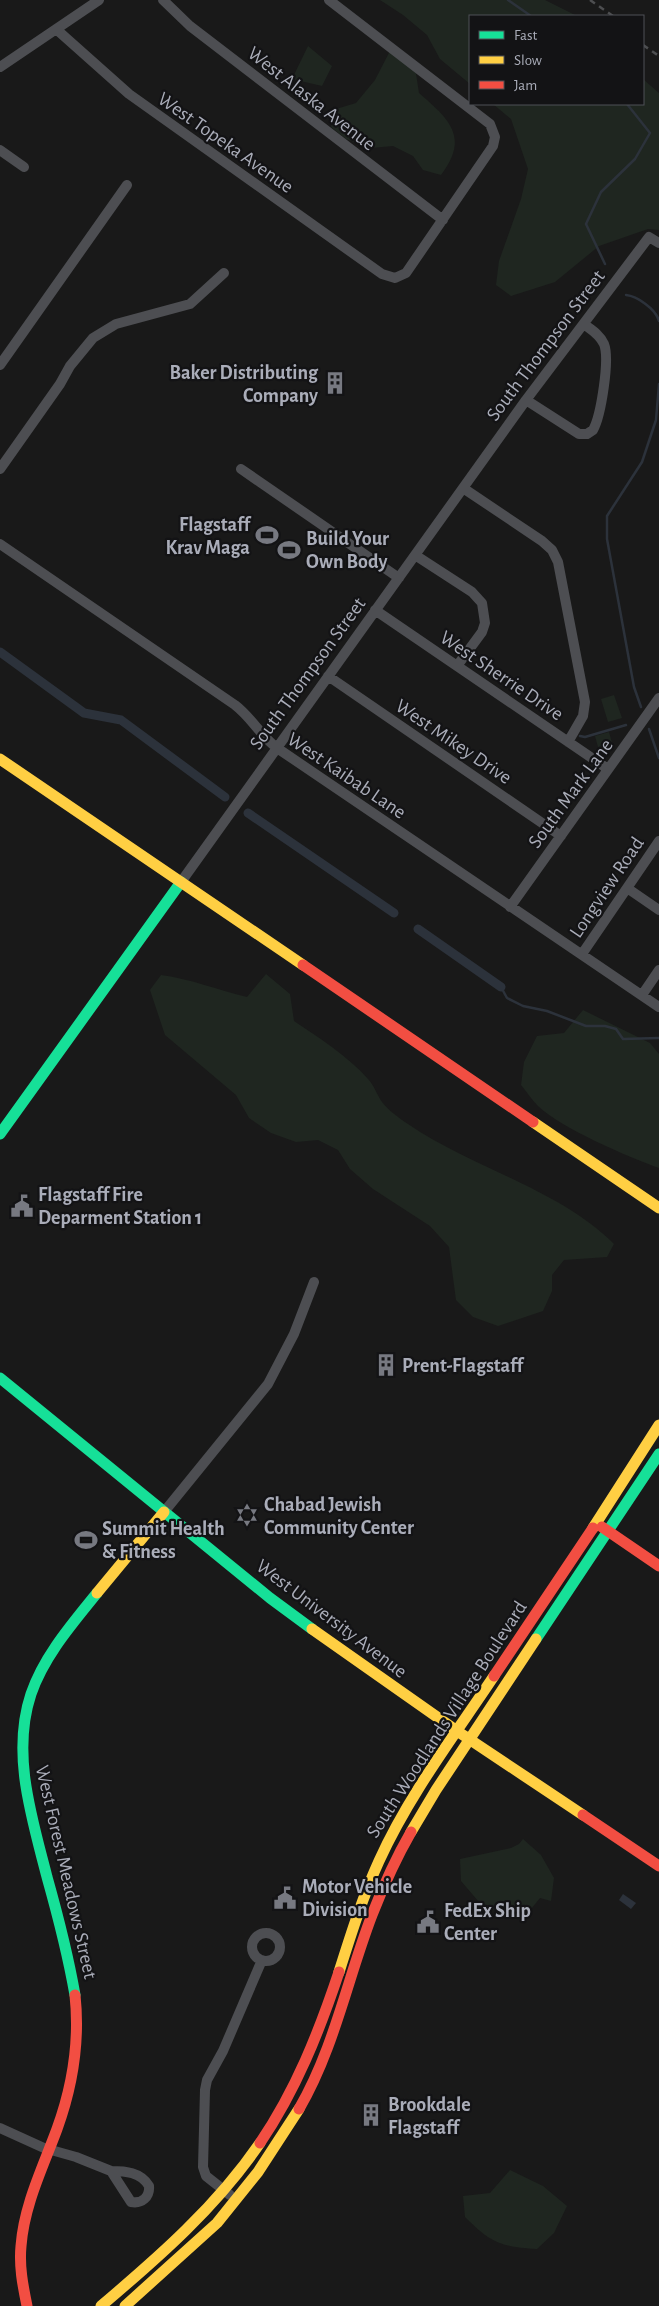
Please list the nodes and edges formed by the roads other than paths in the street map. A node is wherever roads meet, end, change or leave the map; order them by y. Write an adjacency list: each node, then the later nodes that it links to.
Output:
1 (99, 0): 4 (street)
2 (163, 0): 9 (street, West Alaska Avenue)
3 (329, 0): 9 (street)
4 (56, 29): 5 (street); 9 (street, West Topeka Avenue)
5 (0, 67)
6 (0, 150): 7 (street)
7 (24, 167)
8 (127, 184): 13 (street)
9 (443, 220)
10 (659, 242): 12 (street, South Thompson Street)
11 (224, 273): 15 (street)
12 (585, 324): 14 (street, South Thompson Street); 14 (street)
13 (0, 365)
14 (526, 400): 17 (street, South Thompson Street)
15 (0, 468)
16 (241, 469): 20 (street)
17 (462, 488): 19 (street, South Thompson Street); 25 (street)
18 (0, 544): 26 (street, West Kaibab Lane)
19 (415, 554): 20 (street, South Thompson Street); 22 (street)
20 (399, 578): 21 (street, South Thompson Street)
21 (375, 610): 22 (street, West Sherrie Drive); 23 (street, South Thompson Street)
22 (457, 666): 25 (street, West Sherrie Drive)
23 (328, 676): 26 (street, South Thompson Street); 29 (street, West Mikey Drive)
24 (659, 698): 28 (street, South Mark Lane)
25 (568, 742): 28 (street, West Sherrie Drive)
26 (277, 748): 31 (street, South Thompson Street); 33 (street, West Kaibab Lane)
27 (0, 759): 31 (street)
28 (608, 769): 29 (street, South Mark Lane)
29 (561, 836): 33 (street, South Mark Lane)
30 (659, 841): 32 (street, Longview Road)
31 (181, 882): 39 (street, South Thompson Street); 40 (street)
32 (627, 888): 34 (street); 35 (street, Longview Road)
33 (510, 907): 35 (street, West Kaibab Lane)
34 (659, 910)
35 (582, 954): 37 (street, West Kaibab Lane)
36 (659, 970): 37 (street)
37 (642, 995): 38 (street, West Kaibab Lane)
38 (659, 1007)
39 (0, 1134)
40 (659, 1208)
41 (314, 1282): 45 (street, West Forest Meadows Street)
42 (0, 1378): 45 (street, West University Avenue)
43 (659, 1425): 46 (street, South Woodlands Village Boulevard)
44 (659, 1454): 47 (street, South Woodlands Village Boulevard)
45 (164, 1512): 49 (street, West University Avenue); 54 (street, West Forest Meadows Street)
46 (596, 1523): 47 (street); 49 (street, South Woodlands Village Boulevard)
47 (608, 1532): 48 (street); 50 (street, South Woodlands Village Boulevard)
48 (659, 1566)
49 (456, 1732): 50 (street, West University Avenue); 56 (street, South Woodlands Village Boulevard)
50 (470, 1740): 51 (street, West University Avenue); 57 (street, South Woodlands Village Boulevard)
51 (659, 1866)
52 (262, 1960): 56 (street)
53 (0, 2128): 54 (street)
54 (44, 2148): 55 (street); 58 (street, West Forest Meadows Street)
55 (111, 2171)
56 (224, 2191): 57 (street); 59 (street, South Woodlands Village Boulevard)
57 (236, 2200): 60 (street, South Woodlands Village Boulevard)
58 (27, 2306)
59 (101, 2306)
60 (125, 2306)

